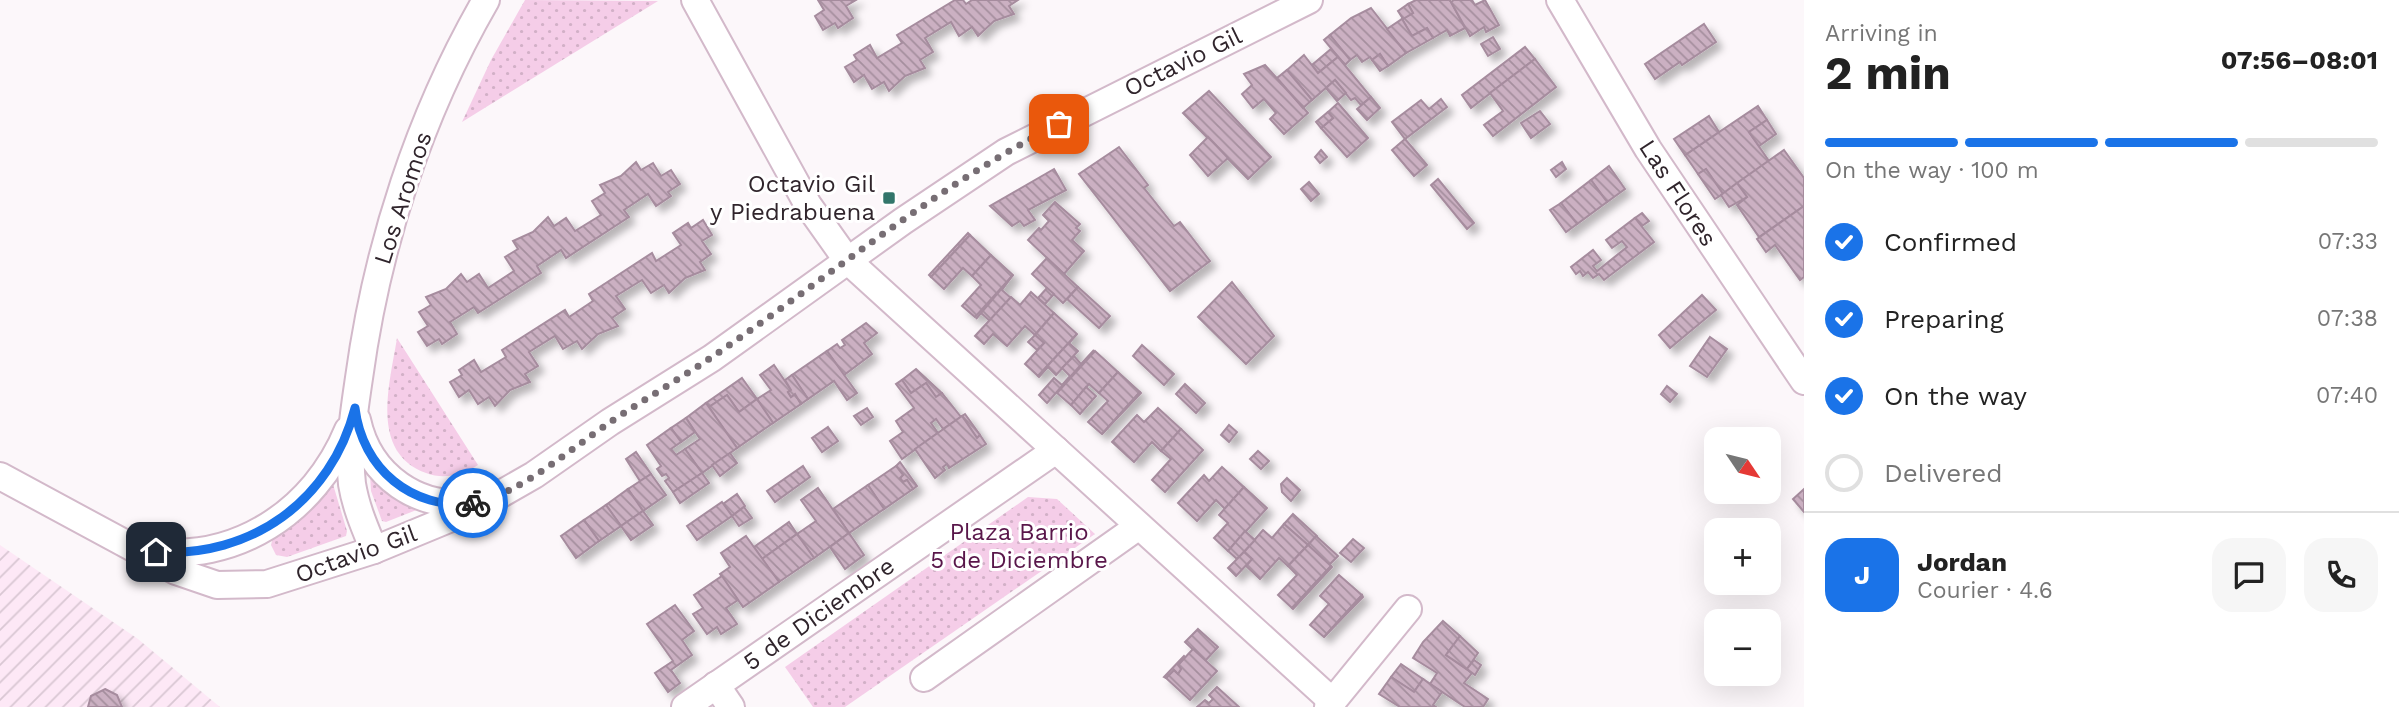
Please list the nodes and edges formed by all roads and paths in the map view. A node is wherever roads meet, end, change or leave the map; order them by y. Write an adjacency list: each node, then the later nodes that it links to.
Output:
1 (486, 0): 7 (street, Los Aromos)
2 (695, 0): 5 (street)
3 (1309, 0): 5 (street, Octavio Gil)
4 (1560, 0): 6 (street, Las Flores)
5 (847, 260): 8 (street); 10 (street, Octavio Gil)
6 (1804, 381)
7 (355, 408): 10 (street, Los Aromos); 12 (street, Los Aromos); 13 (street, Los Aromos)
8 (1056, 450): 11 (street); 16 (street, 5 de Diciembre)
9 (0, 476): 12 (street, Octavio Gil)
10 (501, 495): 13 (street, Octavio Gil)
11 (1139, 526): 15 (street); 17 (street)
12 (132, 548): 13 (street, Octavio Gil)
13 (374, 550)
14 (1408, 609): 17 (street)
15 (924, 678)
16 (716, 685): 18 (street, 5 de Diciembre); 19 (street)
17 (1330, 704)
18 (685, 707)
19 (731, 707)

